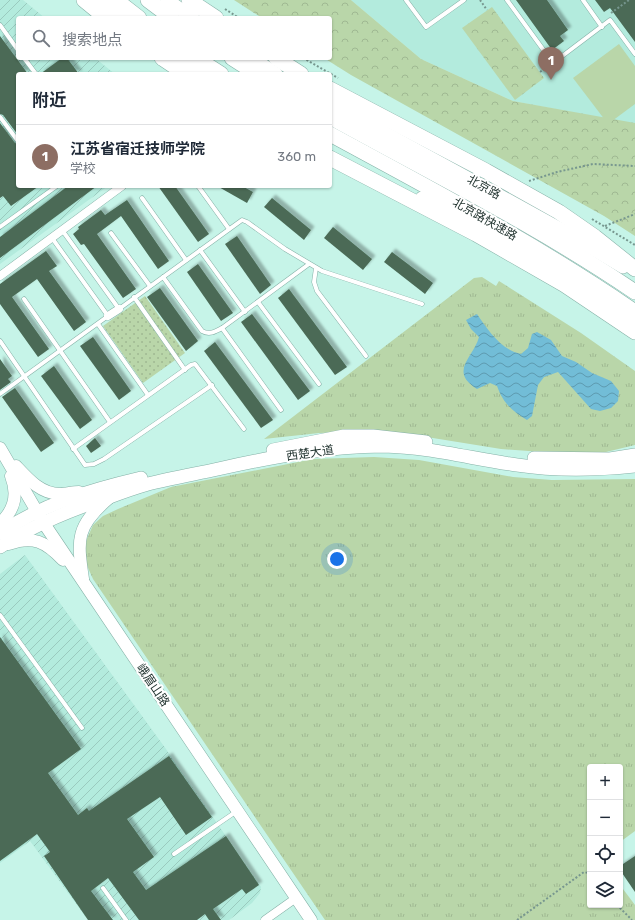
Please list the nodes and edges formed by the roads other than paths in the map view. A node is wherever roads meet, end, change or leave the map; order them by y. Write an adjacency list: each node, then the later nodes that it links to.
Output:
1 (84, 0): 11 (highway)
2 (102, 0): 12 (main road)
3 (116, 0): 13 (highway)
4 (148, 0): 14 (highway)
5 (167, 0): 15 (main road)
6 (189, 0): 16 (highway)
7 (406, 0): 8 (lane)
8 (464, 0)
9 (507, 0): 18 (lane)
10 (583, 0): 18 (lane)
11 (104, 16)
12 (121, 16)
13 (136, 16)
14 (169, 16)
15 (190, 16)
16 (213, 16)
17 (0, 25): 19 (lane)
18 (602, 27): 20 (lane)
19 (16, 47)
20 (635, 54)
21 (26, 60): 28 (lane)
22 (165, 60): 29 (highway)
23 (179, 60): 30 (main road)
24 (199, 60): 31 (highway)
25 (235, 60): 32 (highway)
26 (255, 60): 33 (main road)
27 (279, 60): 34 (highway)
28 (34, 72)
29 (183, 72)
30 (197, 72)
31 (218, 72)
32 (254, 72)
33 (273, 72)
34 (298, 72)
35 (332, 90): 56 (highway)
36 (332, 104): 57 (main road, 北京路)
37 (0, 117): 40 (lane)
38 (332, 117): 61 (highway, 北京路快速路)
39 (332, 135): 68 (highway, 北京路快速路)
40 (16, 139)
41 (332, 152): 71 (main road)
42 (332, 159): 70 (highway)
43 (53, 188): 47 (lane)
44 (119, 188): 49 (street)
45 (199, 188): 48 (lane)
46 (142, 198): 53 (lane)
47 (0, 227)
48 (229, 229): 52 (lane); 54 (lane)
49 (62, 230): 51 (street); 66 (lane)
50 (111, 233): 60 (lane)
51 (52, 238): 58 (street); 69 (lane)
52 (200, 250): 53 (lane); 67 (lane)
53 (186, 260): 59 (lane)
54 (309, 264): 55 (lane); 64 (lane)
55 (316, 268): 65 (lane); 78 (lane)
56 (635, 268)
57 (635, 275)
58 (0, 276)
59 (163, 277): 60 (lane); 73 (lane)
60 (150, 286): 63 (lane)
61 (635, 292)
62 (24, 298): 77 (lane)
63 (134, 298): 66 (lane); 79 (lane)
64 (258, 302): 67 (lane); 82 (lane)
65 (422, 304)
66 (119, 308): 69 (street)
67 (245, 312): 73 (lane)
68 (635, 312)
69 (108, 316): 72 (lane)
70 (610, 316): 74 (highway); 75 (main road)
71 (635, 321)
72 (98, 324): 77 (lane); 84 (lane)
73 (222, 328): 85 (lane)
74 (635, 332)
75 (635, 337)
76 (0, 341): 80 (lane)
77 (60, 351): 80 (lane); 86 (lane)
78 (366, 356)
79 (185, 370): 81 (lane); 84 (lane)
80 (24, 377): 83 (lane); 88 (lane)
81 (212, 384): 87 (lane); 88 (lane)
82 (319, 384)
83 (0, 394)
84 (148, 395): 86 (lane)
85 (281, 410)
86 (110, 422): 88 (lane)
87 (244, 429)
88 (73, 448)
89 (2, 451): 92 (street); 94 (street, 峨眉山路); 95 (street)
90 (635, 456): 92 (main road, 西楚大道)
91 (635, 466): 93 (main road, 西楚大道)
92 (94, 490): 94 (main road, 西楚大道)
93 (111, 496): 94 (main road, 西楚大道); 98 (street)
94 (40, 517): 96 (main road, 西楚大道); 97 (main road, 西楚大道); 98 (street, 峨眉山路)
95 (0, 523)
96 (0, 533)
97 (0, 547): 98 (street)
98 (84, 582): 101 (street, 峨眉山路)
99 (0, 615): 100 (lane)
100 (82, 728)
101 (237, 810): 102 (lane); 104 (street, 峨眉山路)
102 (174, 854)
103 (103, 888): 105 (lane)
104 (296, 898): 106 (street); 107 (street, 峨眉山路)
105 (126, 920)
106 (265, 920)
107 (311, 920)

